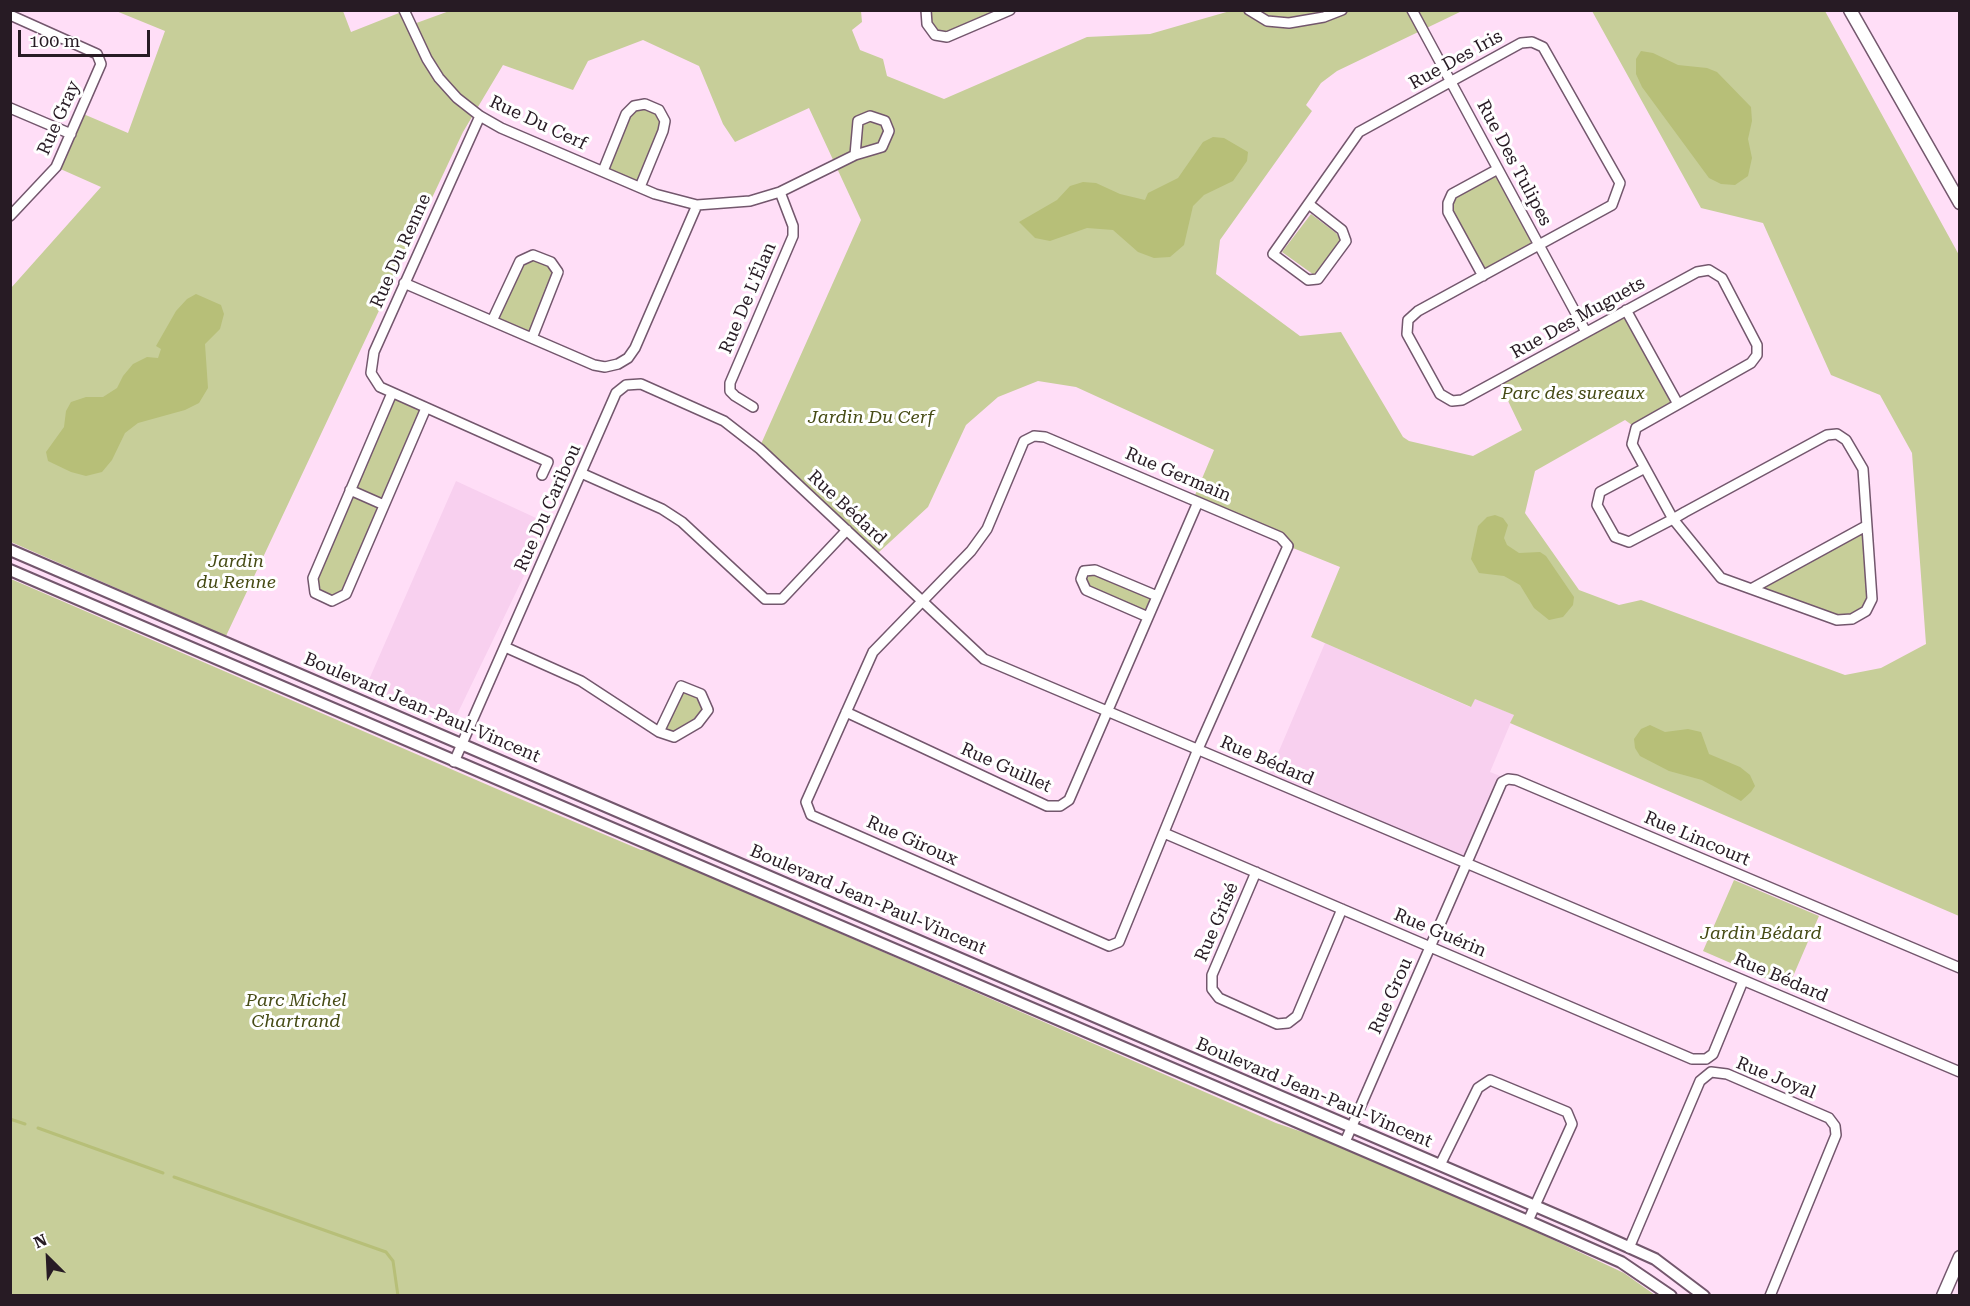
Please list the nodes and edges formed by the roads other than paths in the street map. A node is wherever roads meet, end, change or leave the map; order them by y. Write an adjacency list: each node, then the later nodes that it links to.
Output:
1 (404, 10): 11 (street, Rue Du Cerf)
2 (926, 10): 3 (street)
3 (1010, 10)
4 (1249, 10): 5 (street)
5 (1342, 10)
6 (1412, 10): 9 (street, Rue Des Tulipes)
7 (1850, 10): 18 (main road)
8 (10, 15): 12 (street, Rue Gray)
9 (1450, 82): 14 (street, Rue Des Tulipes); 20 (street, Rue Des Iris); 22 (street, Rue Des Iris)
10 (10, 108): 12 (street)
11 (480, 116): 15 (street, Rue Du Cerf); 24 (street, Rue Du Renne)
12 (71, 134): 21 (street, Rue Gray)
13 (855, 155): 13 (street, Rue Du Cerf); 17 (street, Rue Du Cerf)
14 (1498, 169): 22 (street, Rue Des Tulipes); 23 (street)
15 (603, 171): 16 (street, Rue Du Cerf); 16 (street, Rue Du Cerf)
16 (640, 187): 19 (street, Rue Du Cerf)
17 (780, 192): 19 (street, Rue Du Cerf); 32 (street, Rue De L'Élan)
18 (1959, 203)
19 (696, 205): 28 (street)
20 (1310, 205): 20 (street, Rue Des Iris)
21 (11, 214)
22 (1539, 245): 23 (street, Rue Des Muguets); 27 (street, Rue Des Tulipes)
23 (1482, 276): 27 (street, Rue Des Muguets)
24 (404, 284): 26 (street); 30 (street, Rue Du Renne)
25 (1626, 310): 27 (street, Rue Des Muguets); 31 (street); 31 (street, Rue Des Muguets)
26 (492, 321): 28 (street); 28 (street)
27 (1586, 332)
28 (532, 338)
29 (626, 386): 35 (street, Rue Du Caribou); 42 (street, Rue Bédard)
30 (392, 393): 33 (street, Rue Du Renne); 37 (street)
31 (1678, 404): 34 (street, Rue Des Muguets)
32 (753, 407)
33 (426, 408): 36 (street, Rue Du Renne); 39 (street)
34 (1645, 468): 40 (street); 40 (street)
35 (581, 473): 42 (street); 49 (street, Rue Du Caribou)
36 (542, 475)
37 (350, 490): 39 (street); 39 (street)
38 (1198, 502): 46 (street, Rue Guillet); 47 (street, Rue Germain); 54 (street, Rue Germain)
39 (384, 505)
40 (1672, 519): 41 (street); 45 (street)
41 (1866, 526): 45 (street); 45 (street)
42 (847, 530): 47 (street, Rue Bédard)
43 (10, 550): 53 (street, Boulevard Jean-Paul-Vincent)
44 (10, 570): 55 (street, Boulevard Jean-Paul-Vincent)
45 (1751, 589)
46 (1157, 596): 48 (street, Rue Guillet); 48 (street)
47 (921, 600): 50 (street, Rue Bédard); 51 (street, Rue Giroux)
48 (1148, 617): 50 (street, Rue Guillet)
49 (505, 647): 52 (street); 53 (street, Rue Du Caribou)
50 (1107, 711): 51 (street, Rue Guillet); 54 (street, Rue Bédard)
51 (846, 712): 56 (street, Rue Giroux)
52 (659, 732): 52 (street)
53 (462, 743): 55 (street, Rue Du Caribou); 64 (street, Boulevard Jean-Paul-Vincent)
54 (1198, 749): 56 (street); 57 (street, Rue Bédard)
55 (454, 762): 65 (street, Boulevard Jean-Paul-Vincent)
56 (1164, 832): 58 (street, Rue Guérin)
57 (1467, 864): 60 (street, Rue Grou); 61 (street, Rue Lincourt); 62 (street, Rue Bédard)
58 (1256, 872): 59 (street, Rue Guérin); 59 (street, Rue Grisé)
59 (1342, 909): 60 (street, Rue Guérin)
60 (1431, 947): 62 (street, Rue Guérin); 64 (street, Rue Grou)
61 (1959, 968)
62 (1743, 981): 63 (street, Rue Bédard)
63 (1959, 1072)
64 (1352, 1127): 65 (street, Rue Grou); 66 (street, Boulevard Jean-Paul-Vincent)
65 (1345, 1142): 68 (street, Boulevard Jean-Paul-Vincent)
66 (1440, 1165): 67 (street, Boulevard Jean-Paul-Vincent); 67 (street)
67 (1534, 1206): 68 (street); 69 (street, Boulevard Jean-Paul-Vincent)
68 (1528, 1221): 71 (street, Boulevard Jean-Paul-Vincent)
69 (1629, 1248): 72 (street, Boulevard Jean-Paul-Vincent); 73 (street, Rue Joyal)
70 (1959, 1257): 74 (main road)
71 (1671, 1296)
72 (1704, 1296)
73 (1770, 1296)
74 (1943, 1296)

